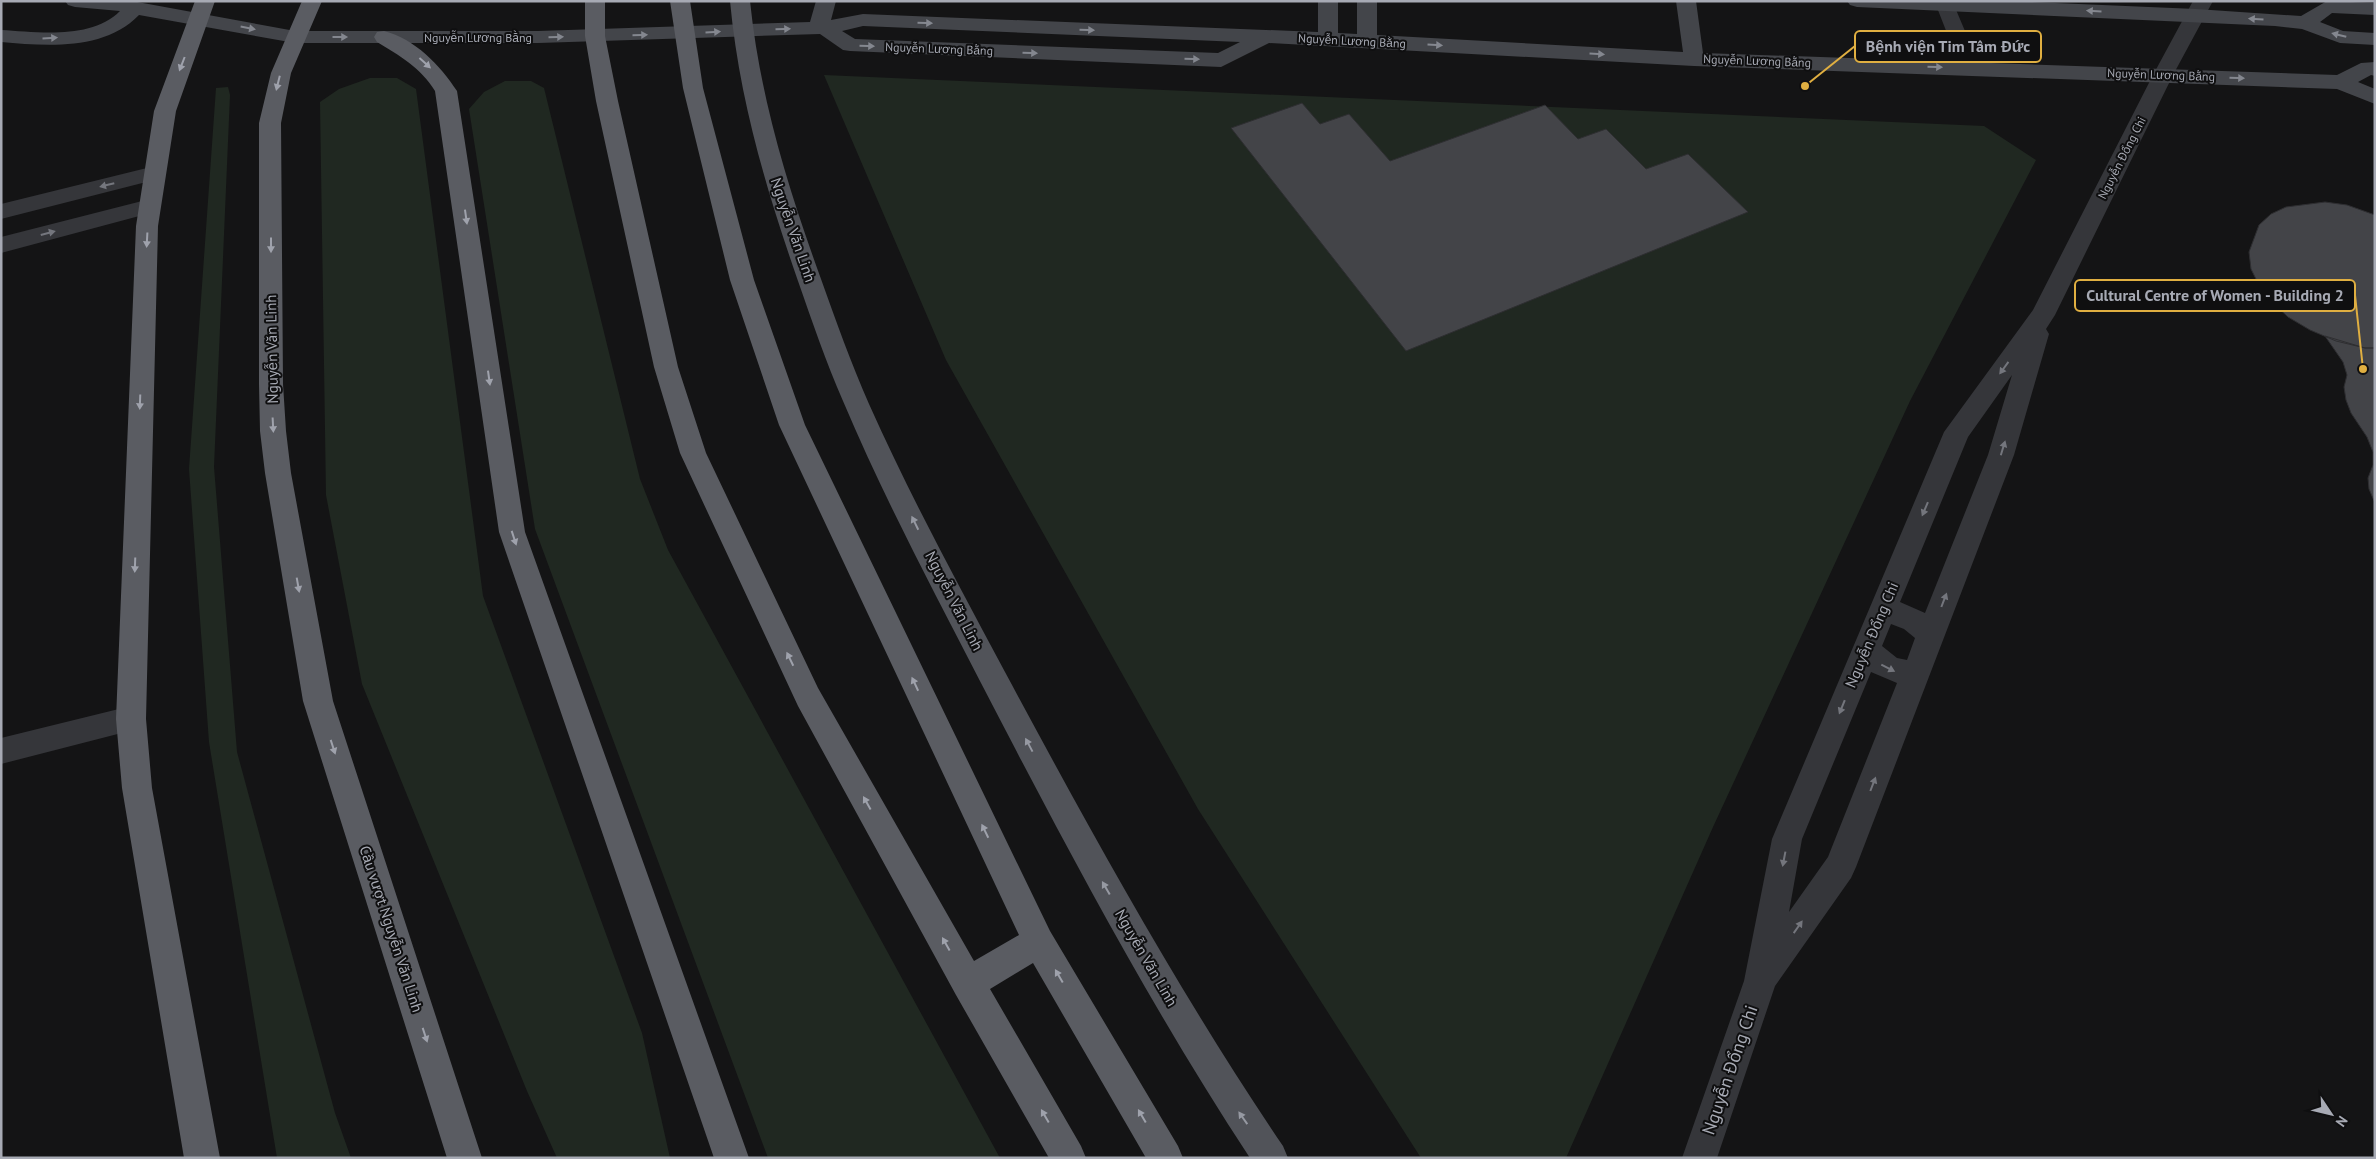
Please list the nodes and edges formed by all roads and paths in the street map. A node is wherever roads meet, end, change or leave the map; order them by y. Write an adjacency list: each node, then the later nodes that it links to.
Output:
1 (75, 1): 12 (main road, Nguyễn Lương Bằng)
2 (312, 1): 23 (highway, Nguyễn Văn Linh)
3 (595, 1): 21 (highway)
4 (680, 1): 19 (highway)
5 (740, 1): 18 (main road, Nguyễn Văn Linh)
6 (826, 1): 17 (main road)
7 (1328, 1): 24 (main road)
8 (1367, 1): 26 (main road)
9 (1686, 1): 27 (main road)
10 (1857, 1): 11 (main road)
11 (1945, 5): 13 (main road, one-way to 11); 28 (lane)
12 (134, 8): 15 (main road, Nguyễn Lương Bằng); 20 (main road, one-way to 12)
13 (2200, 8): 16 (main road, one-way to 13); 30 (street, Nguyễn Đổng Chi)
14 (2375, 9): 16 (main road)
15 (203, 10): 23 (main road, Nguyễn Lương Bằng, one-way to 23); 33 (highway, one-way to 33)
16 (2305, 23): 25 (main road, one-way to 16)
17 (822, 28): 18 (main road, Nguyễn Lương Bằng, one-way to 17); 24 (main road, Nguyễn Lương Bằng, one-way to 24)
18 (742, 31): 19 (main road, Nguyễn Lương Bằng, one-way to 18); 53 (main road, Nguyễn Văn Linh, one-way to 18)
19 (684, 34): 21 (main road, Nguyễn Lương Bằng, one-way to 19); 45 (highway, one-way to 19)
20 (1, 36)
21 (595, 36): 22 (main road, Nguyễn Lương Bằng, one-way to 21); 47 (highway, one-way to 21)
22 (384, 37): 23 (main road, Nguyễn Lương Bằng, one-way to 22); 50 (highway, one-way to 50)
23 (295, 38): 42 (highway, Nguyễn Văn Linh, one-way to 42)
24 (1328, 39): 26 (main road, Nguyễn Lương Bằng)
25 (2375, 39)
26 (1367, 41): 27 (main road, Nguyễn Lương Bằng, one-way to 27)
27 (1694, 59): 28 (main road, Nguyễn Lương Bằng, one-way to 28)
28 (1971, 69): 30 (main road, Nguyễn Lương Bằng)
29 (2375, 69): 31 (main road, Nguyễn Lương Bằng)
30 (2163, 76): 31 (main road, Nguyễn Lương Bằng, one-way to 31); 37 (street, Nguyễn Đổng Chi)
31 (2340, 82): 32 (main road, Nguyễn Lương Bằng)
32 (2375, 97)
33 (155, 173): 34 (highway); 35 (lane, one-way to 35)
34 (150, 206): 36 (lane, one-way to 34); 43 (highway, one-way to 43)
35 (1, 212)
36 (1, 245)
37 (2043, 315): 38 (street, Nguyễn Đổng Chi, one-way to 38); 39 (street, Nguyễn Đổng Chi, one-way to 37)
38 (1882, 610): 39 (street); 40 (street, Nguyễn Đổng Chi)
39 (1930, 635): 41 (street, Nguyễn Đổng Chi)
40 (1866, 648): 41 (street, one-way to 41); 46 (street, Nguyễn Đổng Chi, one-way to 46)
41 (1916, 673): 46 (street, Nguyễn Đổng Chi, one-way to 41)
42 (318, 701): 49 (highway, Cầu vượt Nguyễn Văn Linh, one-way to 49)
43 (131, 719): 44 (lane); 48 (highway)
44 (1, 751)
45 (1039, 942): 47 (highway); 52 (highway, one-way to 45)
46 (1760, 981): 54 (street, Nguyễn Đổng Chi)
47 (968, 983): 51 (highway, one-way to 47)
48 (202, 1158)
49 (465, 1158)
50 (732, 1158)
51 (1069, 1158)
52 (1166, 1158)
53 (1271, 1158)
54 (1699, 1158)

